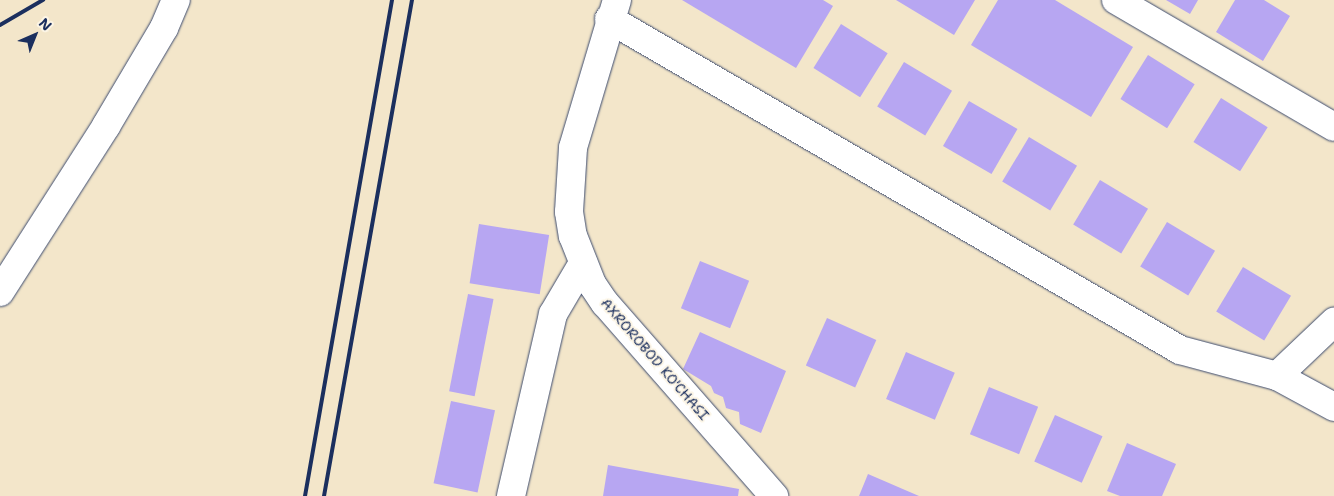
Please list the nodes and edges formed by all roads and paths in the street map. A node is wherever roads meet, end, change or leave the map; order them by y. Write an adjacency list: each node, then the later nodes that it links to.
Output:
1 (176, 0): 6 (street)
2 (1116, 0): 4 (street)
3 (613, 9): 5 (street, AXROROBOD KO'CHASI); 8 (street)
4 (1334, 127)
5 (583, 264): 10 (street); 11 (street, AXROROBOD KO'CHASI)
6 (0, 292)
7 (1334, 322): 8 (street)
8 (1277, 376): 9 (street)
9 (1334, 407)
10 (512, 496)
11 (774, 496)

